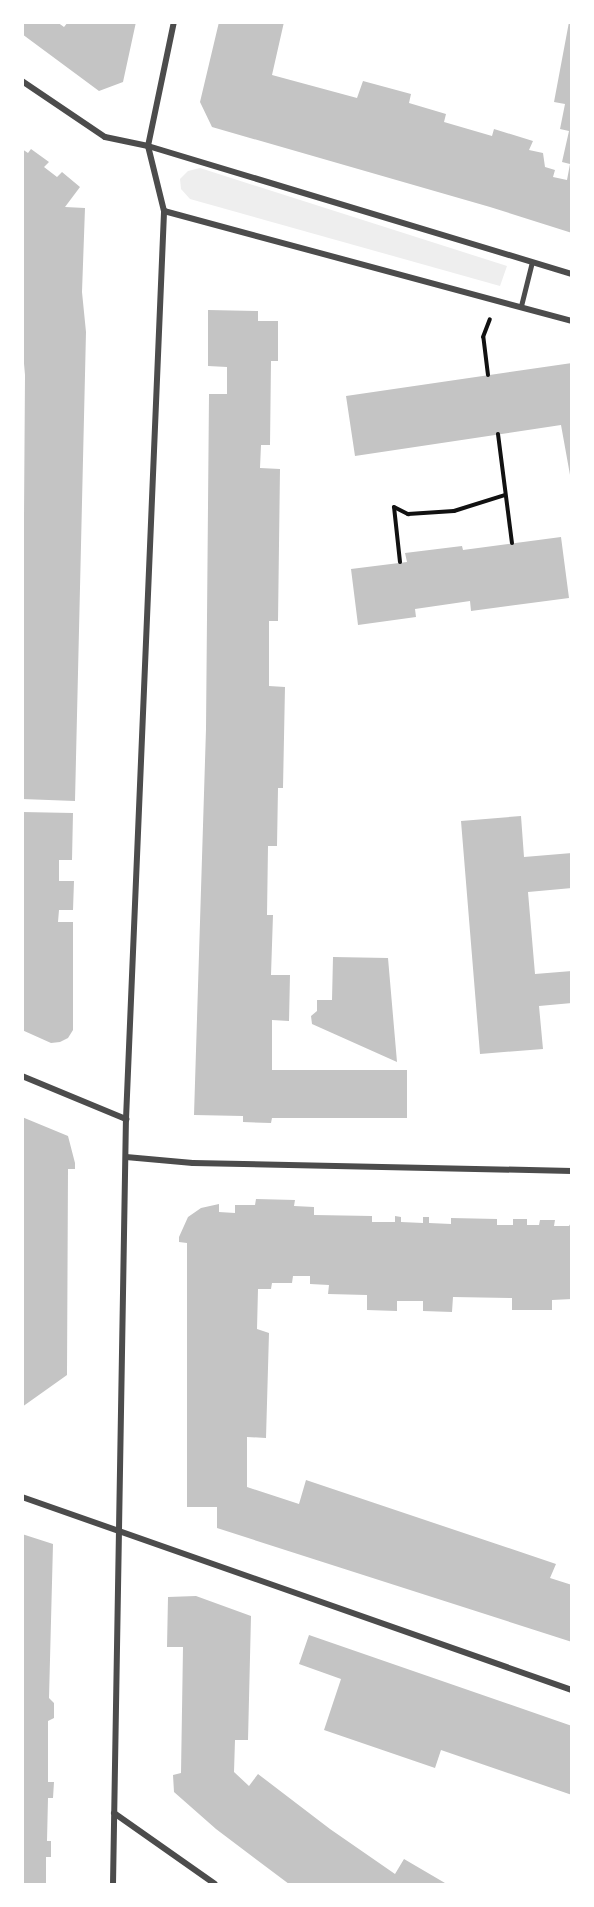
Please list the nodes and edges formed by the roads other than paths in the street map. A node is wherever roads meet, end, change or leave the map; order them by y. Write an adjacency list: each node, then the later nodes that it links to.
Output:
1 (174, 22): 3 (street)
2 (22, 81): 3 (street)
3 (148, 146): 4 (street); 5 (street)
4 (164, 211): 7 (street); 10 (street)
5 (532, 262): 6 (street); 7 (lane)
6 (572, 274)
7 (521, 306): 8 (street)
8 (572, 321)
9 (22, 1076): 10 (street)
10 (126, 1119): 11 (street)
11 (126, 1158): 12 (street); 14 (street)
12 (572, 1171)
13 (22, 1497): 14 (street)
14 (119, 1532): 15 (street); 16 (street)
15 (572, 1690)
16 (114, 1813): 17 (street); 18 (street)
17 (113, 1884)
18 (215, 1884)

